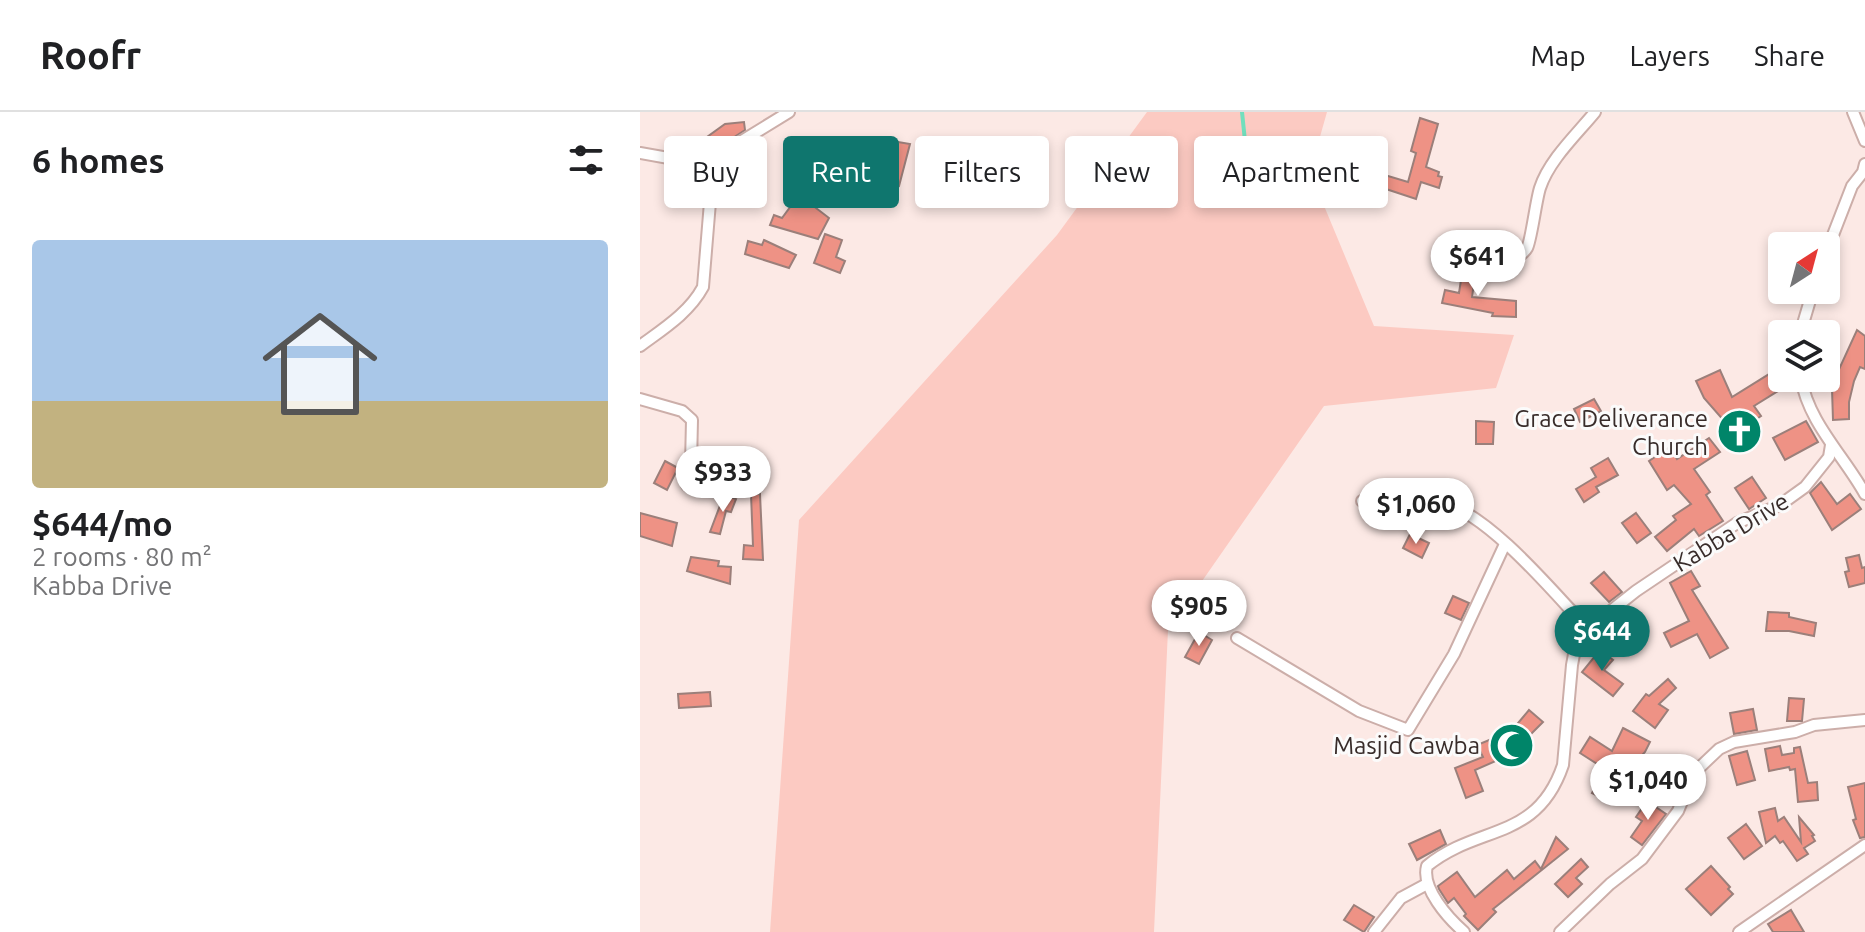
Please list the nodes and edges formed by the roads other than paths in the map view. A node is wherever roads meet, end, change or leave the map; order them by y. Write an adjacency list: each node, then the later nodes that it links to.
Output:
1 (789, 112): 4 (street)
2 (1595, 112): 11 (street)
3 (1853, 112): 5 (street)
4 (750, 136)
5 (1865, 141)
6 (640, 153): 7 (street)
7 (664, 157)
8 (1864, 171): 10 (street)
9 (710, 208): 12 (street)
10 (1834, 232)
11 (1484, 273)
12 (640, 346)
13 (1803, 392): 15 (street)
14 (640, 399): 16 (street)
15 (1831, 445): 17 (street); 20 (street, Kabba Drive)
16 (687, 485)
17 (1865, 494)
18 (1362, 501): 19 (street)
19 (1505, 544): 20 (street); 21 (street)
20 (1588, 629): 24 (street, Kabba Drive)
21 (1237, 638)
22 (1865, 720): 27 (street)
23 (1865, 845): 28 (street)
24 (1427, 884): 25 (street); 26 (street)
25 (1374, 932)
26 (1464, 932)
27 (1560, 932)
28 (1739, 932)

